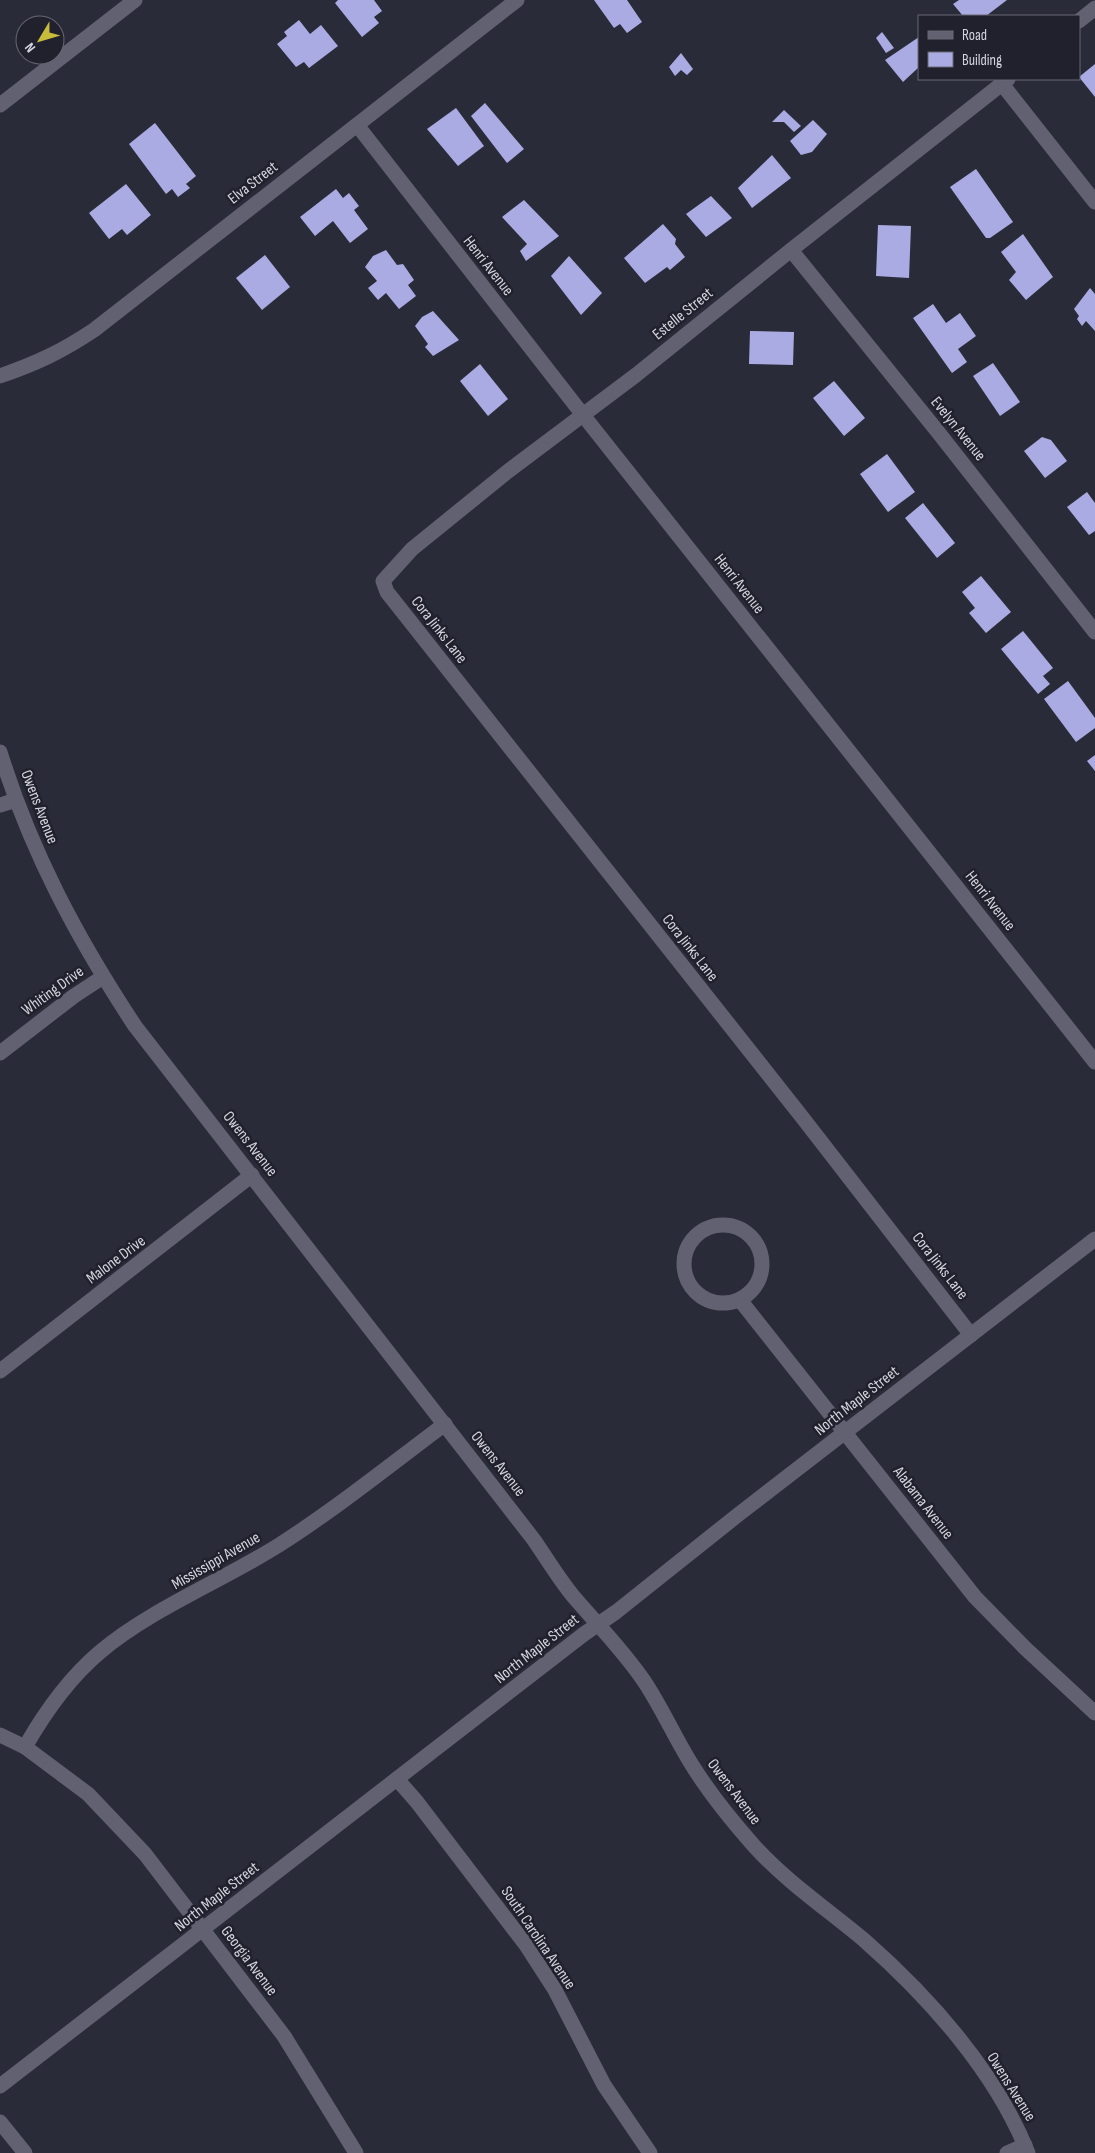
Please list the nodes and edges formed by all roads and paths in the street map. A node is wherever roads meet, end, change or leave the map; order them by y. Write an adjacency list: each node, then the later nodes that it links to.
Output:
1 (135, 0): 6 (street)
2 (517, 0): 7 (street, Elva Street)
3 (1095, 8): 4 (street)
4 (1080, 21)
5 (1005, 81): 8 (street); 9 (street, Estelle Street)
6 (0, 105)
7 (357, 124): 10 (street, Elva Street); 11 (street, Henri Avenue)
8 (1095, 202)
9 (791, 250): 11 (street, Estelle Street); 13 (street, Evelyn Avenue)
10 (0, 376)
11 (583, 415): 12 (street, Estelle Street); 19 (street, Henri Avenue)
12 (383, 581): 23 (street, Cora Jinks Lane)
13 (1095, 632)
14 (0, 752): 15 (street, Owens Avenue)
15 (16, 800): 16 (street); 17 (street, Owens Avenue)
16 (0, 805)
17 (103, 977): 18 (street, Whiting Drive); 20 (street, Owens Avenue)
18 (0, 1053)
19 (1095, 1062)
20 (252, 1175): 24 (street, Malone Drive); 25 (street, Owens Avenue)
21 (1095, 1239): 23 (street, North Maple Street)
22 (740, 1300): 22 (street); 26 (street, Alabama Avenue)
23 (971, 1335): 26 (street, North Maple Street)
24 (0, 1371)
25 (445, 1424): 27 (street, Owens Avenue); 30 (street, Mississippi Avenue)
26 (845, 1433): 27 (street, North Maple Street); 28 (street, Alabama Avenue)
27 (599, 1623): 31 (street, North Maple Street); 35 (street, Owens Avenue)
28 (1095, 1713)
29 (0, 1735): 30 (street, Georgia Avenue)
30 (25, 1747): 32 (street, Georgia Avenue)
31 (396, 1779): 32 (street, North Maple Street); 38 (street, South Carolina Avenue)
32 (204, 1930): 33 (street, North Maple Street); 37 (street, Georgia Avenue)
33 (0, 2086)
34 (0, 2122): 36 (street)
35 (1026, 2149): 39 (street)
36 (25, 2153)
37 (356, 2153)
38 (650, 2153)
39 (1007, 2153)

